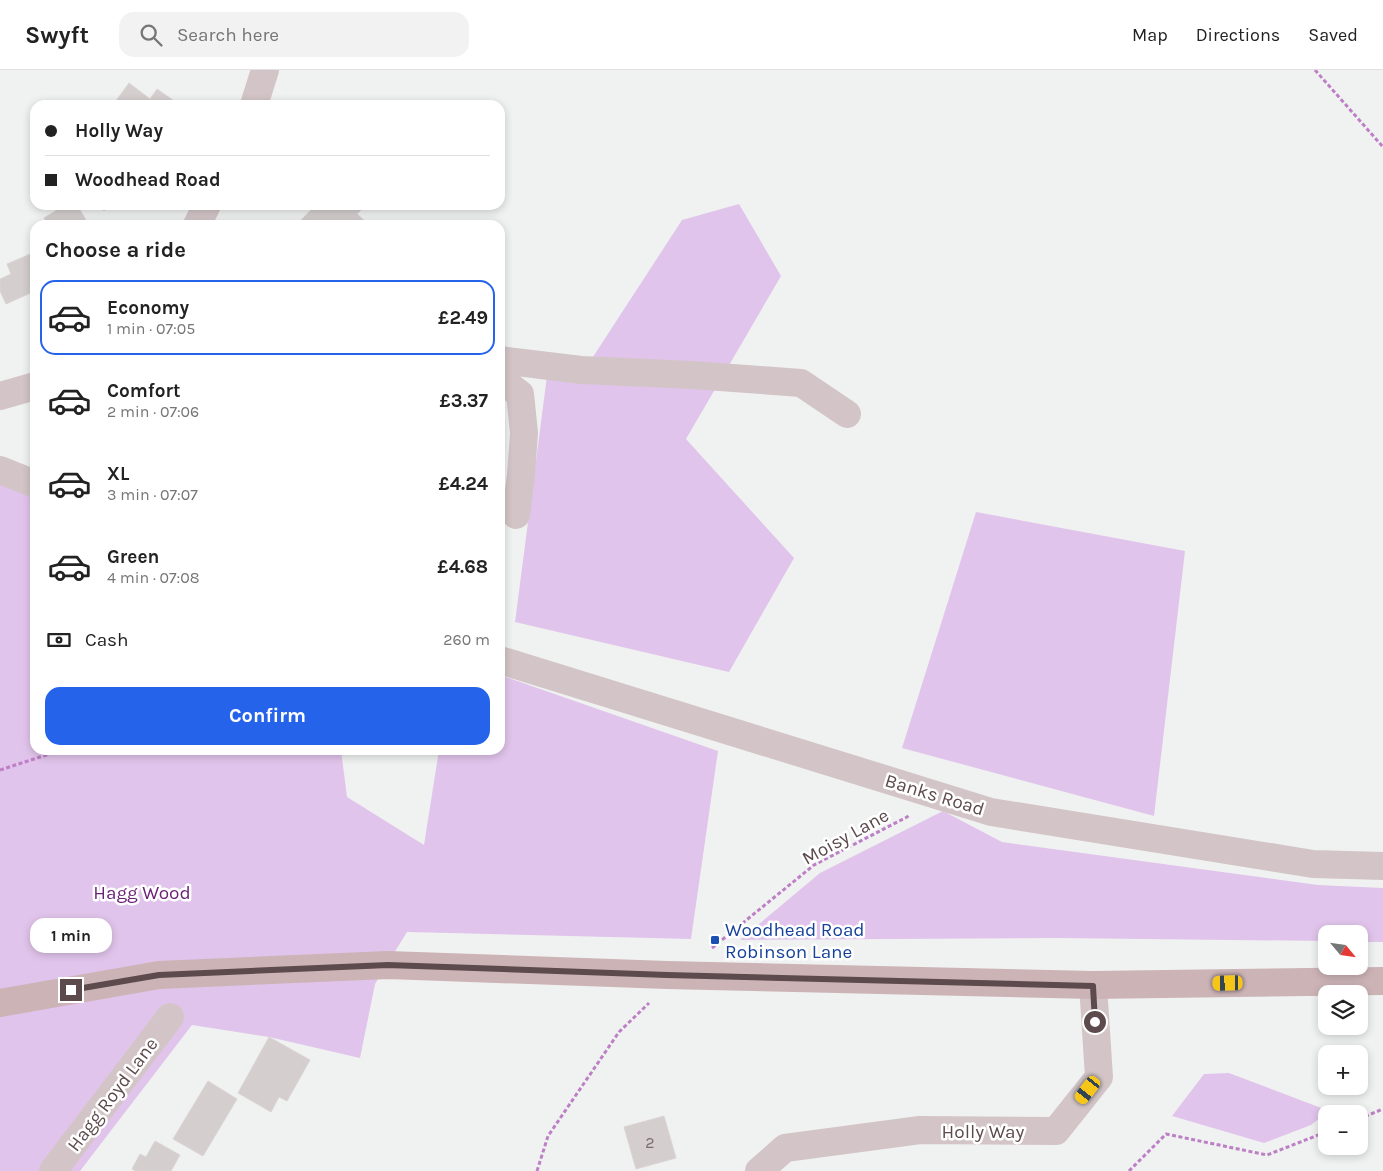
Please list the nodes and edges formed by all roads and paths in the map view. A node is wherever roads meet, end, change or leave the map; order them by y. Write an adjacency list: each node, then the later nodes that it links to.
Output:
1 (265, 70): 3 (street)
2 (1315, 70): 4 (path)
3 (256, 100)
4 (1383, 147)
5 (505, 361): 9 (street)
6 (505, 383): 12 (street)
7 (30, 387): 8 (street)
8 (0, 396)
9 (847, 414)
10 (0, 470): 11 (street)
11 (30, 482)
12 (516, 515)
13 (505, 662): 16 (street, Banks Road)
14 (46, 755): 15 (path)
15 (0, 770)
16 (926, 792): 17 (street, Banks Road); 18 (path, Moisy Lane)
17 (1383, 866)
18 (673, 975): 20 (main road); 21 (main road); 27 (path, Moisy Lane)
19 (1383, 981): 20 (main road)
20 (1093, 986): 28 (street, Holly Way)
21 (0, 1003)
22 (170, 1017): 26 (street, Hagg Royd Lane)
23 (1383, 1109): 24 (path)
24 (1368, 1115)
25 (1318, 1135): 29 (path)
26 (53, 1171)
27 (537, 1171)
28 (759, 1171)
29 (1129, 1171)

